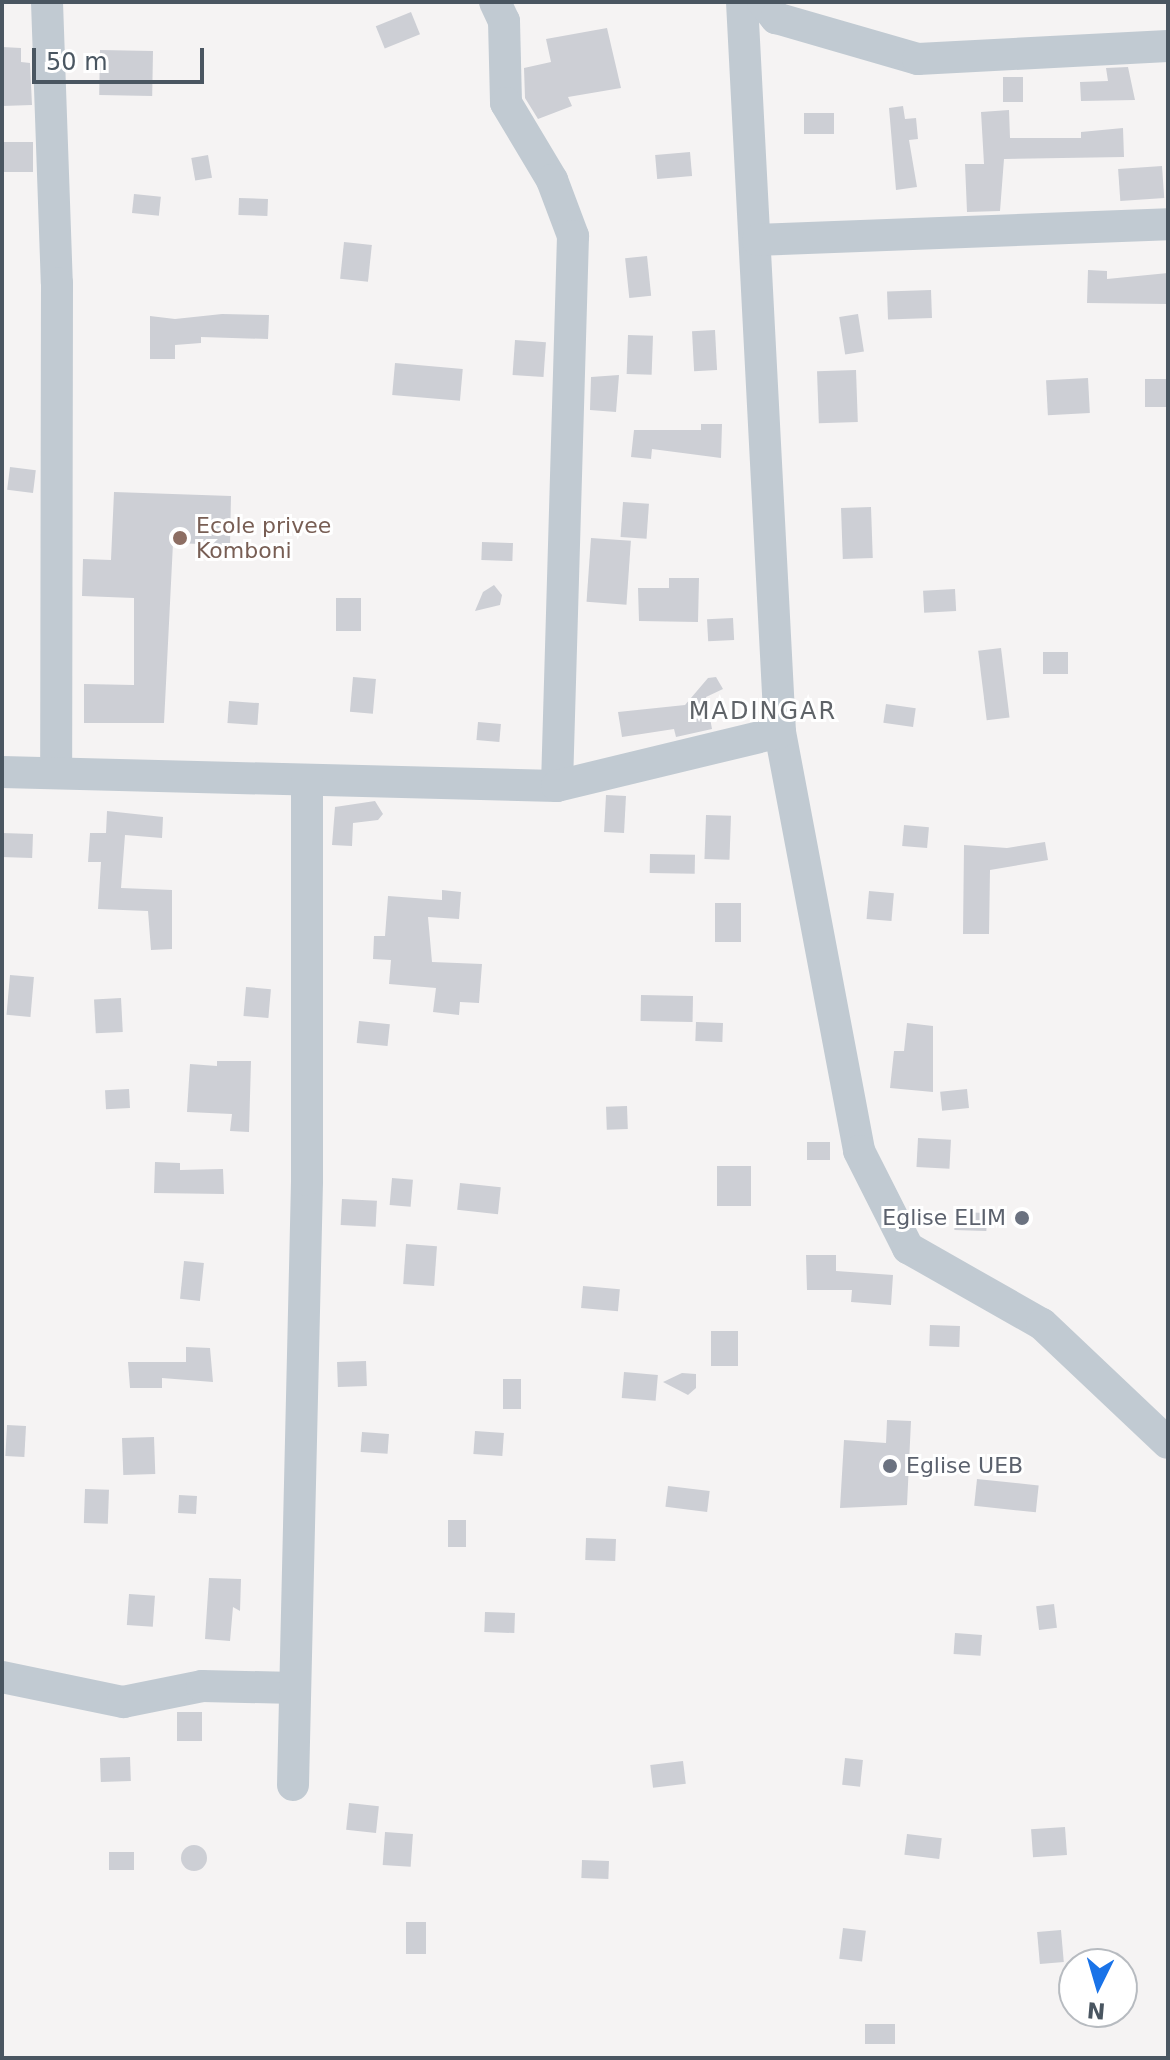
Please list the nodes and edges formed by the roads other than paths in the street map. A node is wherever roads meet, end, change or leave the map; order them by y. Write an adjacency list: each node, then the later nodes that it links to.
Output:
1 (47, 2): 10 (street)
2 (495, 2): 12 (street)
3 (742, 2): 7 (street)
4 (763, 2): 5 (street)
5 (1168, 46)
6 (1168, 224): 7 (street)
7 (758, 240): 8 (street)
8 (780, 732): 12 (street); 13 (street)
9 (2, 772): 10 (street)
10 (56, 773): 11 (street)
11 (307, 783): 12 (street); 15 (street)
12 (557, 786)
13 (1168, 1443)
14 (2, 1677): 15 (street)
15 (295, 1688): 16 (street)
16 (293, 1785)

